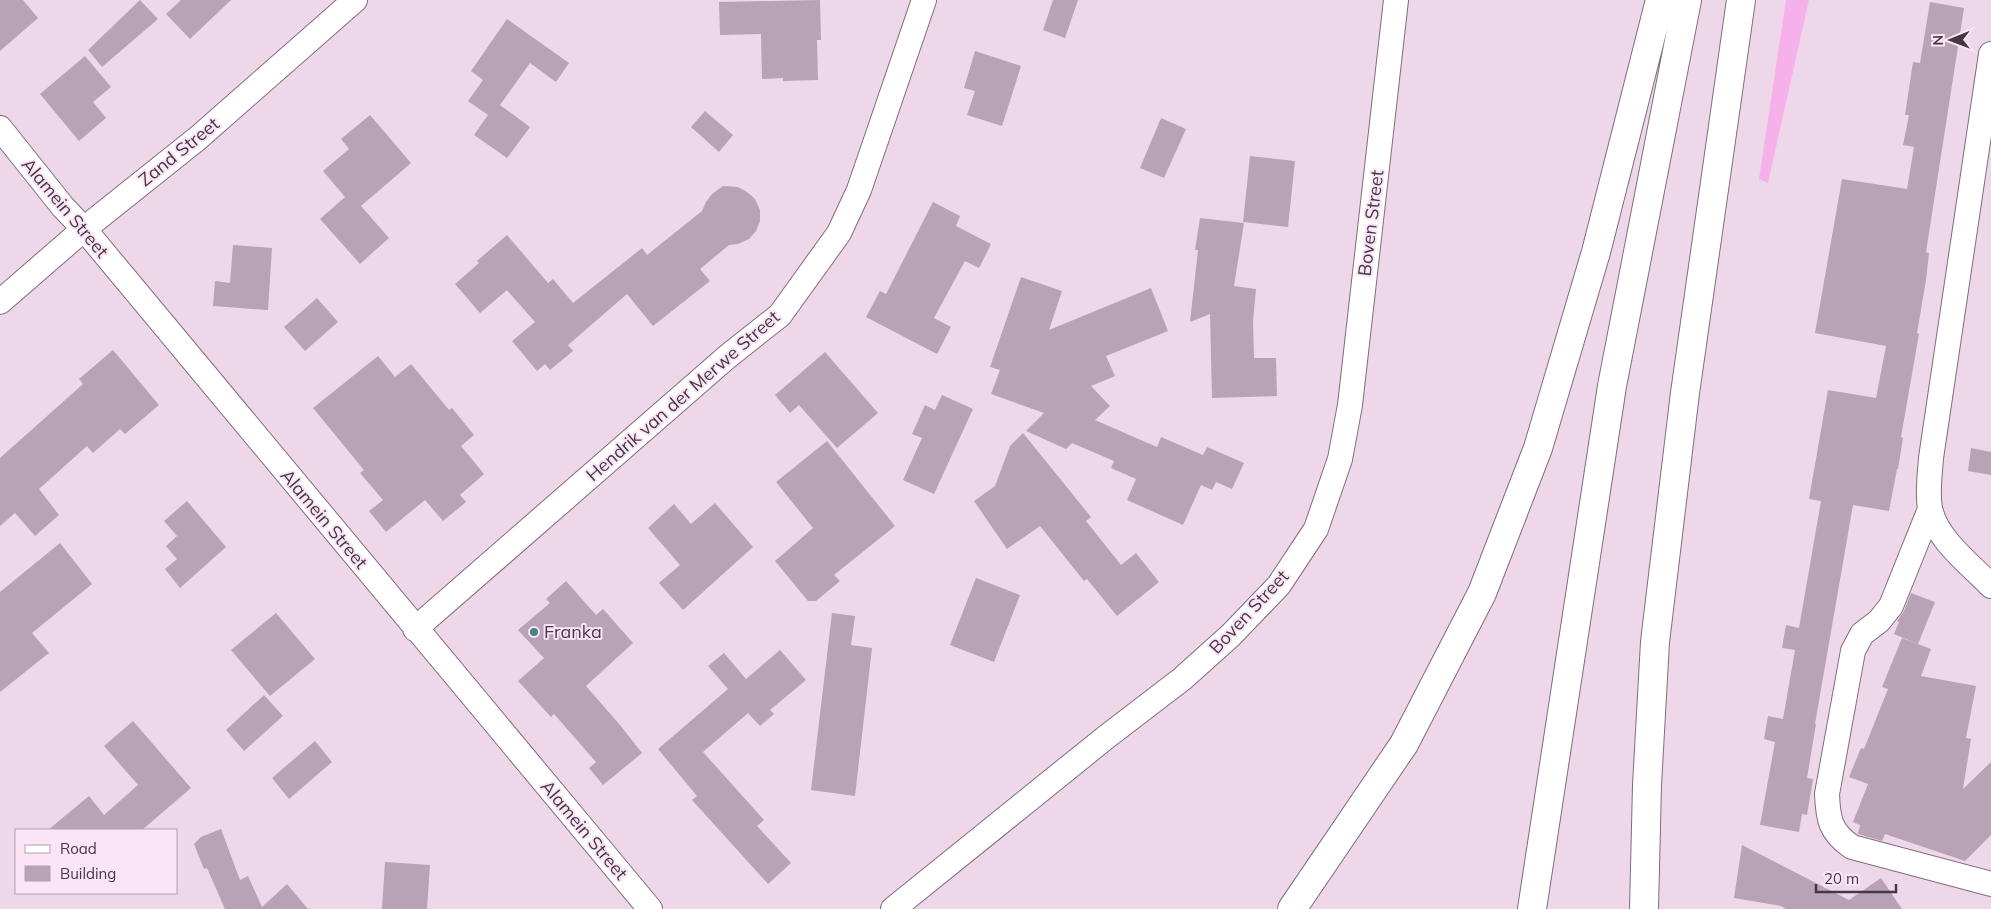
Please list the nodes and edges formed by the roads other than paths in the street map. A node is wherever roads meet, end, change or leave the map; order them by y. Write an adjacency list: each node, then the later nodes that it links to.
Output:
1 (356, 0): 10 (street, Zand Street)
2 (924, 0): 14 (street, Hendrik van der Merwe Street)
3 (1396, 0): 17 (street, Boven Street)
4 (1660, 0): 18 (highway)
5 (1687, 0): 19 (highway)
6 (1741, 0): 20 (highway)
7 (1991, 54): 8 (street)
8 (1986, 117): 12 (street)
9 (0, 128): 10 (street, Alamein Street)
10 (84, 229): 11 (street, Zand Street); 14 (street, Alamein Street)
11 (0, 302)
12 (1930, 509): 13 (street); 15 (street)
13 (1991, 586)
14 (415, 629): 16 (street, Alamein Street)
15 (1991, 884)
16 (650, 909)
17 (893, 909)
18 (1292, 909)
19 (1532, 909)
20 (1644, 909)

